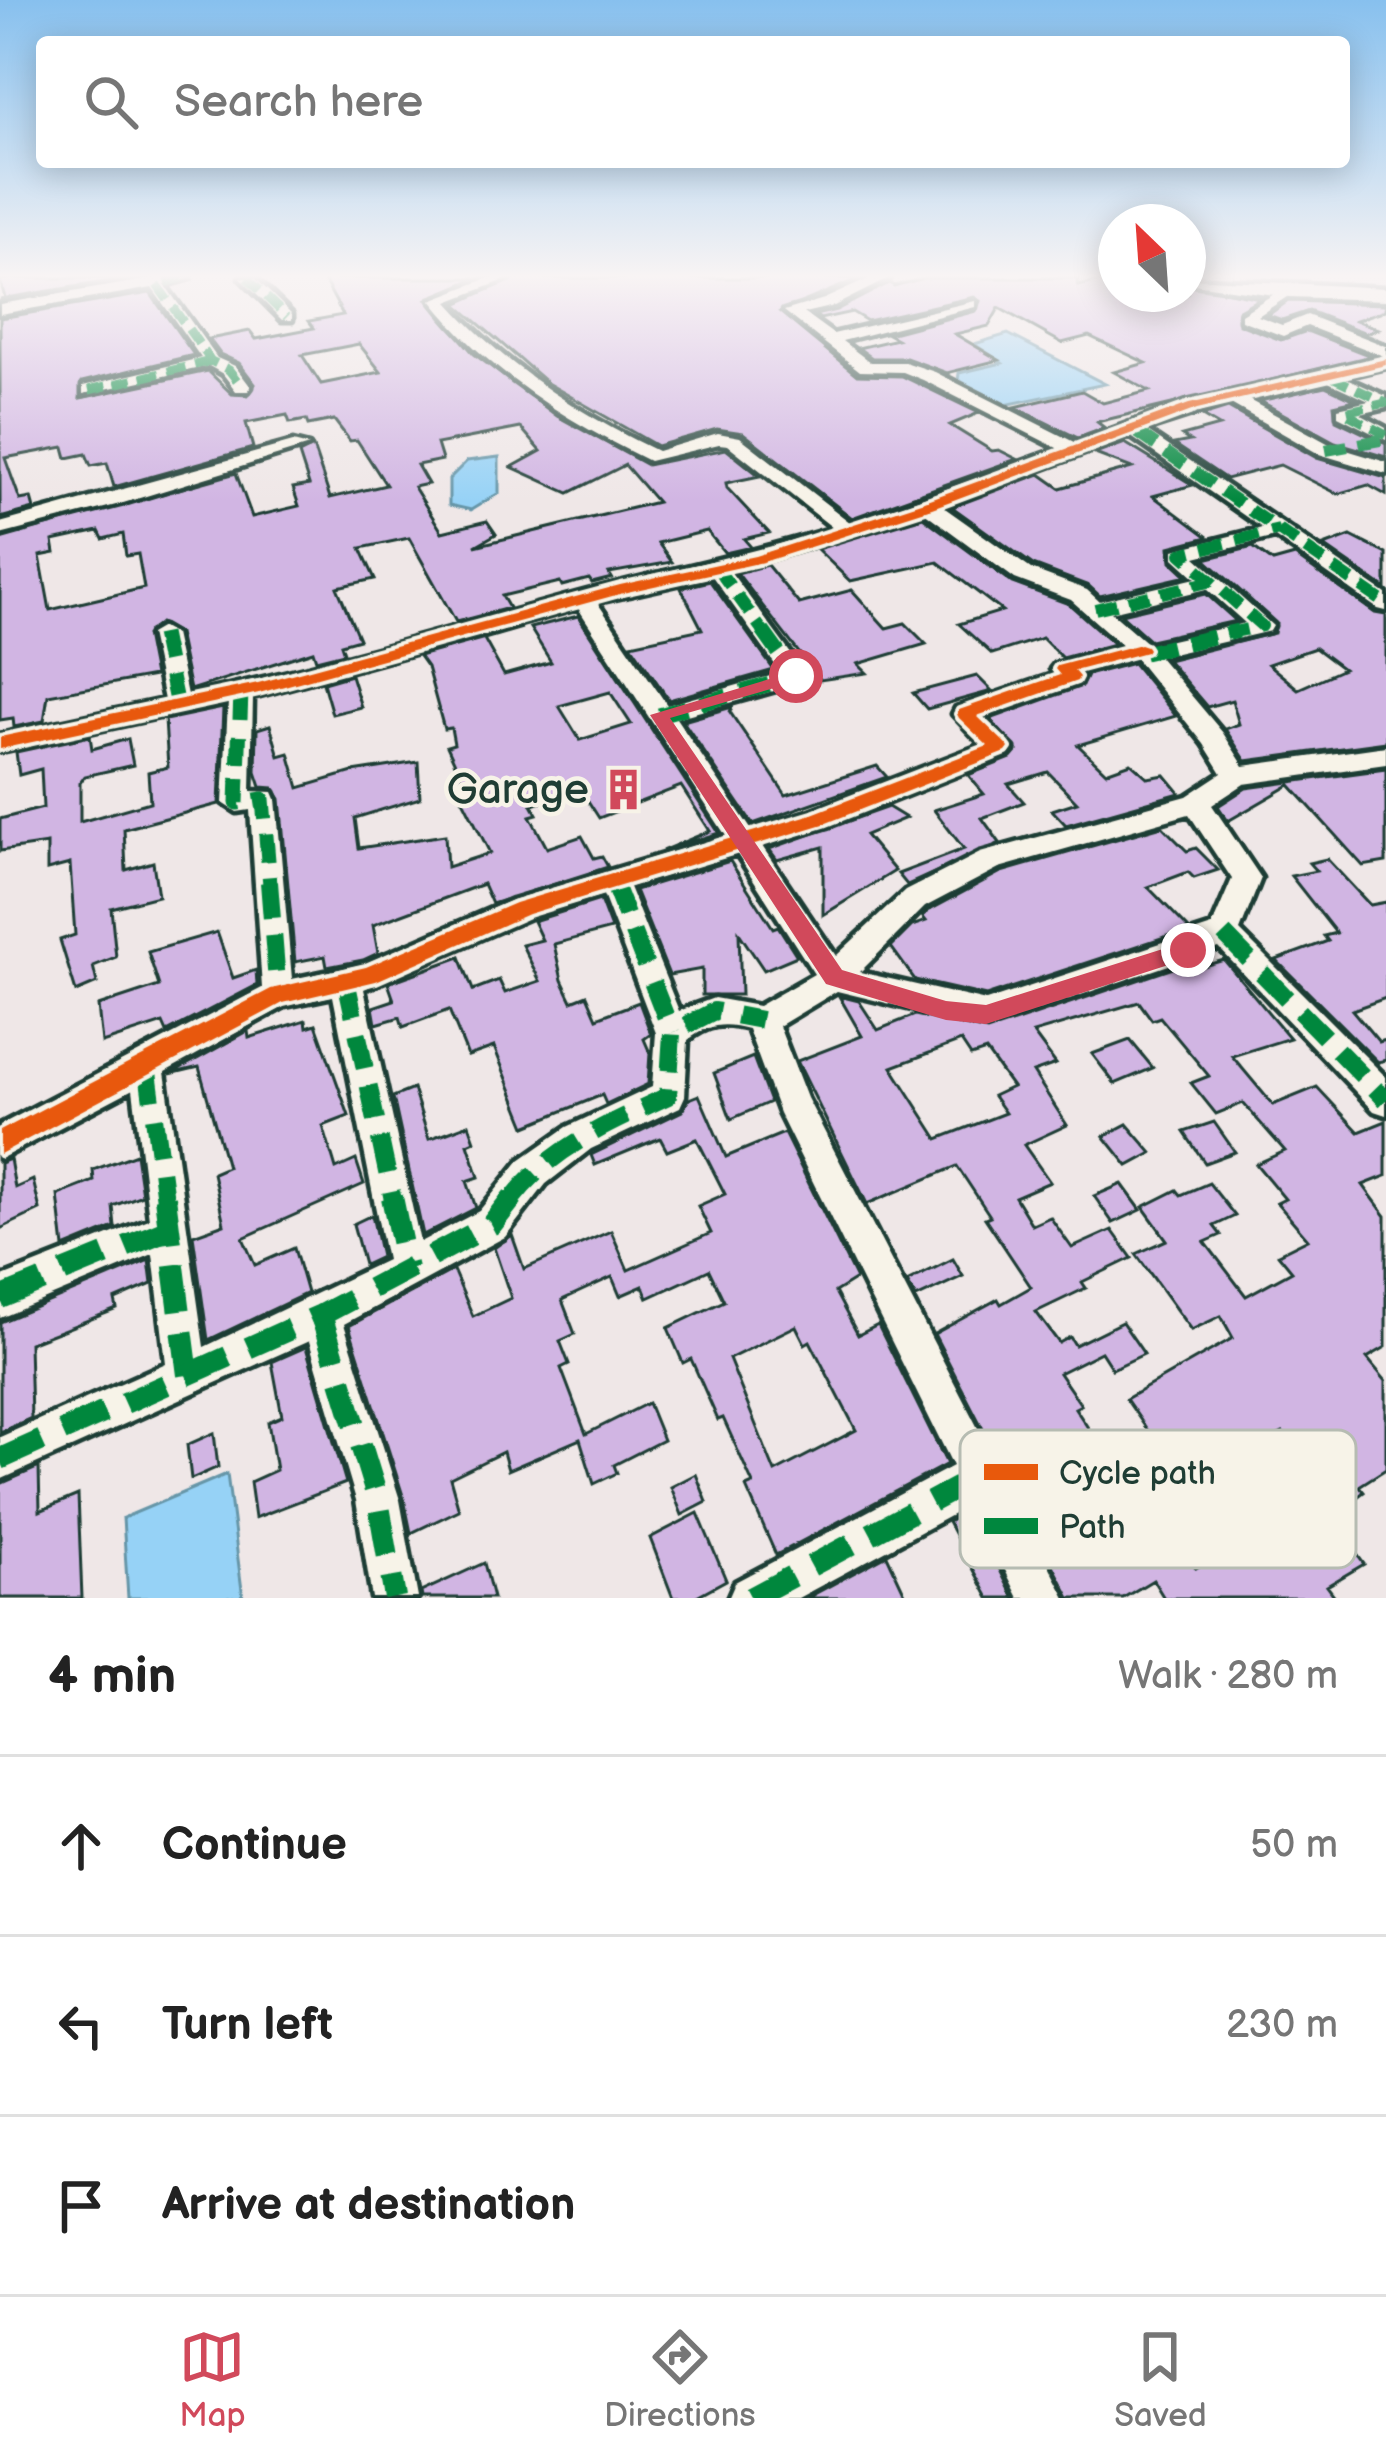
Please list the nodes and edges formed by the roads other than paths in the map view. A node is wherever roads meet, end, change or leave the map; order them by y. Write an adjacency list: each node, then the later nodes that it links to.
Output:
1 (205, 353): 4 (street)
2 (490, 353): 17 (street)
3 (845, 353): 13 (street)
4 (211, 361): 7 (street); 8 (street)
5 (1386, 362): 6 (street)
6 (1327, 375): 9 (street); 11 (street)
7 (242, 387)
8 (89, 390)
9 (1231, 397): 10 (street); 14 (street)
10 (1130, 427): 13 (street); 19 (street)
11 (1386, 437): 14 (street)
12 (300, 446): 18 (street)
13 (1073, 449): 16 (street)
14 (1326, 450): 15 (street)
15 (1386, 468)
16 (927, 505): 17 (street); 24 (street)
17 (846, 529): 20 (street)
18 (0, 530)
19 (1279, 530): 21 (street); 23 (street)
20 (717, 568): 22 (street); 29 (street)
21 (1212, 580): 24 (street); 26 (street)
22 (584, 599): 27 (street); 29 (street)
23 (1386, 604)
24 (1095, 609): 26 (street)
25 (163, 634): 28 (street)
26 (1142, 651): 32 (street); 34 (street)
27 (242, 692): 28 (street); 39 (street)
28 (177, 706): 30 (street)
29 (659, 715): 34 (street)
30 (0, 743)
31 (1386, 754): 32 (street)
32 (1237, 776): 33 (street)
33 (1196, 803): 36 (street); 37 (street)
34 (744, 840): 35 (street); 37 (street)
35 (612, 880): 38 (street); 41 (street)
36 (1225, 934): 37 (street); 43 (street)
37 (834, 978): 40 (street)
38 (346, 980): 39 (street); 46 (street)
39 (278, 995): 42 (street)
40 (761, 1020): 41 (street); 50 (street)
41 (672, 1033): 46 (street)
42 (147, 1064): 44 (street); 45 (street)
43 (1386, 1100)
44 (0, 1143)
45 (169, 1229): 47 (street); 49 (street)
46 (407, 1269): 48 (street)
47 (0, 1298)
48 (322, 1315): 49 (street); 54 (street)
49 (188, 1375): 51 (street)
50 (960, 1439)
51 (0, 1459)
52 (960, 1487): 55 (street)
53 (1026, 1568): 56 (street)
54 (395, 1598)
55 (751, 1598)
56 (1042, 1598)

